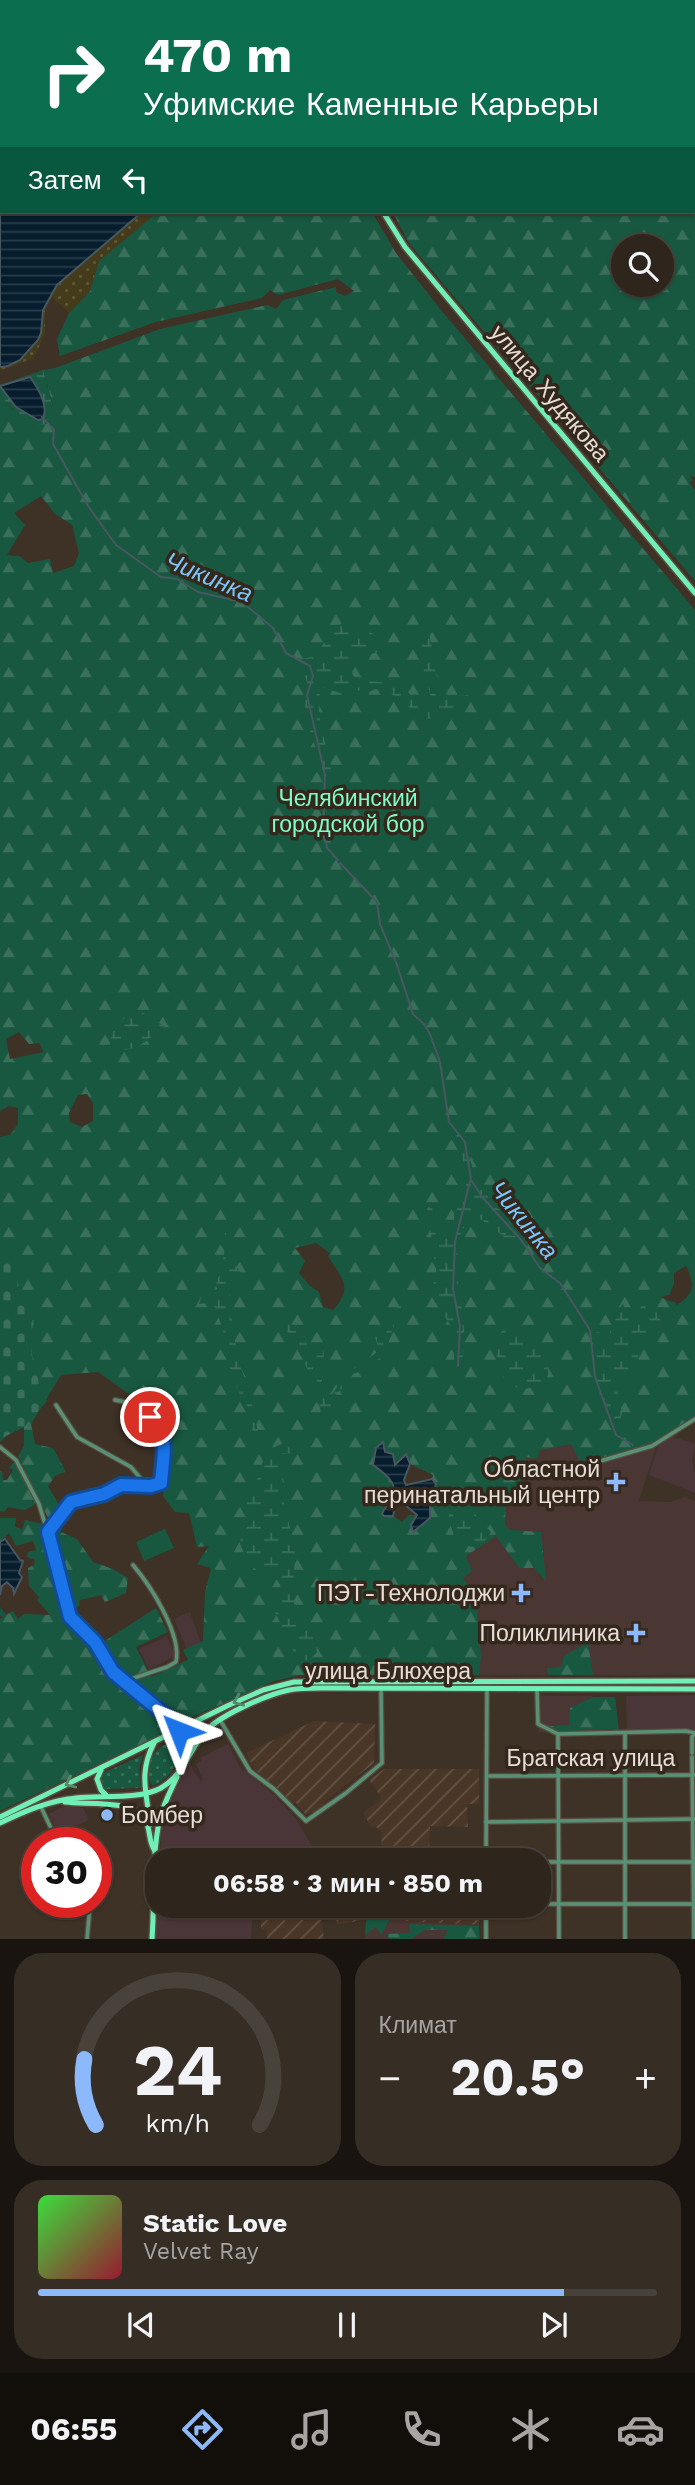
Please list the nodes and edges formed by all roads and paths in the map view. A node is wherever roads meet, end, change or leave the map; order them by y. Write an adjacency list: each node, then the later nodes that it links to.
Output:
1 (384, 214): 2 (main road, улица Худякова)
2 (695, 593)
3 (115, 1399): 8 (street)
4 (56, 1405): 8 (street)
5 (695, 1419): 7 (street)
6 (0, 1447): 9 (street)
7 (583, 1466)
8 (146, 1485): 9 (street)
9 (48, 1532): 11 (street)
10 (133, 1565): 11 (street)
11 (125, 1681): 19 (street)
12 (487, 1681): 13 (main road, улица Блюхера); 15 (main road); 19 (main road, улица Блюхера, one-way to 19)
13 (695, 1681)
14 (381, 1688): 15 (main road, улица Блюхера); 18 (main road, улица Блюхера); 18 (street)
15 (487, 1688): 16 (main road, улица Блюхера); 30 (street)
16 (537, 1688): 17 (main road, улица Блюхера); 22 (street)
17 (695, 1689)
18 (220, 1720): 25 (main road, улица Блюхера)
19 (179, 1731): 23 (main road, улица Блюхера)
20 (625, 1733): 21 (street); 22 (street); 31 (street)
21 (695, 1733): 29 (street)
22 (558, 1734): 28 (street)
23 (163, 1739): 24 (main road, улица Блюхера); 25 (main road)
24 (154, 1743): 26 (main road, улица Блюхера); 32 (main road)
25 (184, 1764): 27 (main road, улица Блюхера)
26 (103, 1768): 33 (main road); 36 (main road, улица Блюхера, one-way to 36)
27 (179, 1774): 32 (main road); 45 (main road, улица Блюхера)
28 (559, 1775): 30 (street, Братская улица); 31 (street, Братская улица); 39 (street)
29 (694, 1775): 31 (street, Братская улица); 38 (street)
30 (487, 1776): 40 (street)
31 (625, 1776): 37 (street)
32 (147, 1793): 33 (main road); 43 (main road)
33 (107, 1796): 34 (main road)
34 (57, 1800): 35 (main road); 43 (main road)
35 (40, 1805): 41 (main road); 42 (street)
36 (0, 1817)
37 (625, 1819): 38 (street); 39 (street); 50 (street)
38 (694, 1819): 49 (street)
39 (558, 1820): 40 (street); 48 (street)
40 (486, 1822): 46 (street)
41 (0, 1823)
42 (50, 1827)
43 (151, 1832): 44 (main road)
44 (153, 1848)
45 (155, 1848)
46 (486, 1848)
47 (551, 1862): 48 (street)
48 (559, 1862): 50 (street); 54 (street)
49 (694, 1862): 50 (street); 55 (street)
50 (626, 1863): 51 (street)
51 (626, 1903): 52 (street); 54 (street); 56 (street)
52 (634, 1903): 55 (street); 56 (street)
53 (551, 1904): 54 (street)
54 (559, 1904): 63 (street)
55 (694, 1904): 65 (street)
56 (626, 1911): 64 (street)
57 (89, 1918): 60 (street)
58 (153, 1918): 61 (main road)
59 (486, 1918): 62 (street)
60 (88, 1939)
61 (152, 1939)
62 (486, 1939)
63 (559, 1939)
64 (625, 1939)
65 (694, 1939)

